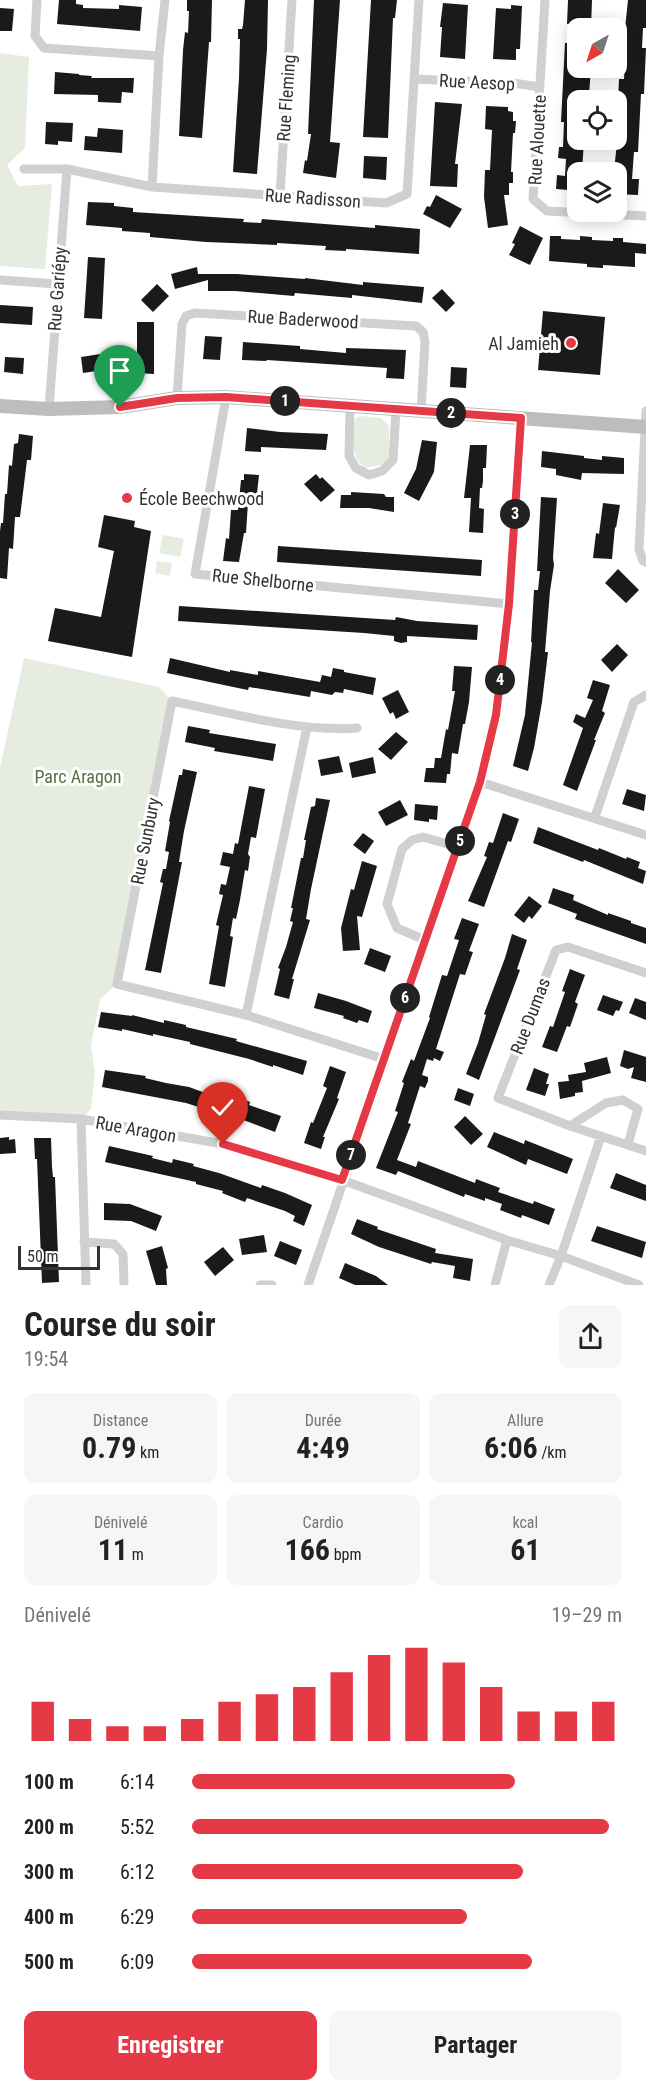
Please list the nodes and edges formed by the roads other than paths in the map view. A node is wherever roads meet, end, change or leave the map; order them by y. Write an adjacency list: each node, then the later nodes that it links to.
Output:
1 (37, 0): 6 (street)
2 (165, 0): 6 (street)
3 (292, 0): 12 (street, Rue Fleming)
4 (419, 0): 7 (street, Rue Radisson)
5 (546, 0): 8 (street, Rue Alouette)
6 (159, 56): 11 (street)
7 (414, 79): 8 (street, Rue Aesop); 12 (street, Rue Radisson)
8 (540, 87): 13 (street, Rue Alouette)
9 (24, 169): 10 (street, Rue Radisson)
10 (67, 169): 11 (street, Rue Radisson); 15 (street, Rue Gariépy)
11 (152, 187): 12 (street, Rue Radisson)
12 (280, 195)
13 (646, 216)
14 (0, 280): 15 (street)
15 (57, 284): 20 (street, Rue Gariépy)
16 (226, 397): 17 (street); 19 (street); 27 (street, Rue Shelborne)
17 (177, 398): 20 (street); 22 (street, Rue Baderwood)
18 (0, 406): 20 (street)
19 (350, 406): 21 (street); 21 (street)
20 (49, 409)
21 (396, 409): 22 (street)
22 (421, 411): 24 (street)
23 (646, 411): 25 (street)
24 (521, 418): 25 (street); 27 (street)
25 (645, 427): 26 (street)
26 (646, 562)
27 (509, 604): 31 (street)
28 (646, 695): 32 (street)
29 (307, 728): 30 (street, Rue Sunbury); 37 (street); 37 (street, Rue Sunbury)
30 (357, 728)
31 (480, 782): 32 (street); 34 (street)
32 (595, 818): 33 (street)
33 (646, 835)
34 (458, 847): 35 (street); 35 (street)
35 (425, 940): 38 (street)
36 (646, 973): 41 (street, Rue Dumas)
37 (246, 1015): 38 (street, Rue Sunbury)
38 (384, 1059): 45 (street)
39 (0, 1115): 40 (street, Rue Aragon)
40 (81, 1119): 45 (street, Rue Aragon); 47 (street)
41 (570, 1126): 42 (street, Rue Dumas); 43 (street)
42 (601, 1136): 43 (street, Rue Dumas); 48 (street)
43 (628, 1144): 44 (street, Rue Dumas)
44 (646, 1151)
45 (342, 1180): 46 (street, Rue Aragon); 53 (street)
46 (507, 1240): 48 (street, Rue Aragon); 54 (street)
47 (84, 1242): 49 (street); 50 (street)
48 (561, 1256): 55 (street); 56 (street, Rue Aragon)
49 (86, 1285)
50 (124, 1285)
51 (260, 1285): 52 (street)
52 (272, 1285)
53 (308, 1285)
54 (495, 1285)
55 (549, 1285)
56 (639, 1285)

